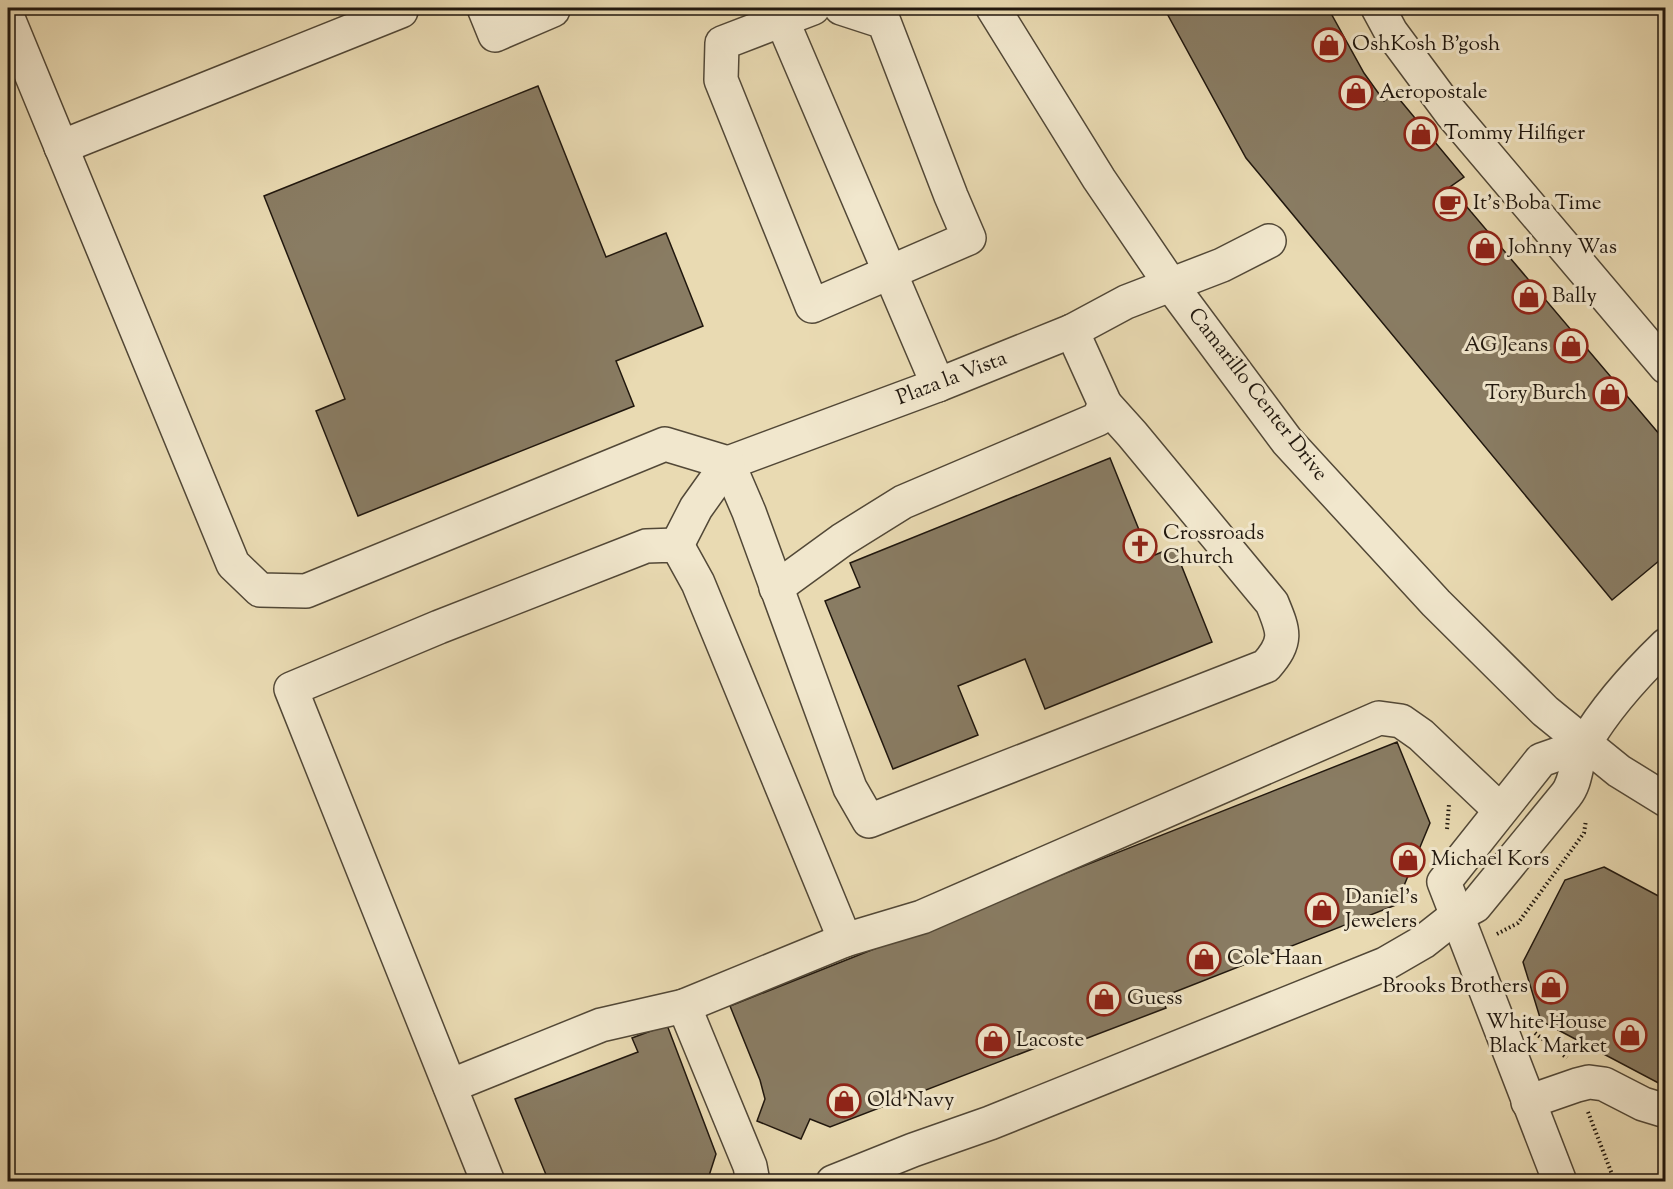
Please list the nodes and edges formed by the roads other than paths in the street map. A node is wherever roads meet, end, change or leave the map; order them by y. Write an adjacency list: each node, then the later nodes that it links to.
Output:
1 (400, 8): 10 (street)
2 (484, 8): 3 (street)
3 (553, 8)
4 (813, 8): 9 (street)
5 (840, 8): 12 (street)
6 (993, 8): 13 (street, Camarillo Center Drive)
7 (1378, 8): 15 (street)
8 (8, 18): 10 (street)
9 (782, 20): 12 (street); 12 (street)
10 (61, 147): 18 (street)
11 (1269, 241): 13 (street, Plaza la Vista)
12 (890, 272): 16 (street)
13 (1171, 285): 14 (street, Plaza la Vista); 22 (street, Camarillo Center Drive)
14 (1072, 331): 16 (street, Plaza la Vista); 17 (street)
15 (1665, 367)
16 (938, 385): 18 (street, Plaza la Vista)
17 (1105, 404): 20 (street); 20 (street)
18 (728, 463): 19 (street); 20 (street)
19 (677, 545): 26 (street); 28 (street)
20 (776, 588)
21 (1665, 645): 22 (street)
22 (1584, 745): 23 (street, Camarillo Center Drive); 24 (street); 25 (street)
23 (1665, 800)
24 (1500, 810): 25 (street); 26 (street)
25 (1466, 911): 29 (street); 33 (street)
26 (844, 940): 27 (street)
27 (684, 1006): 28 (street); 32 (street)
28 (450, 1086): 31 (street)
29 (1528, 1102): 30 (street); 34 (street)
30 (1665, 1111)
31 (488, 1182)
32 (753, 1182)
33 (833, 1182)
34 (1560, 1182)

